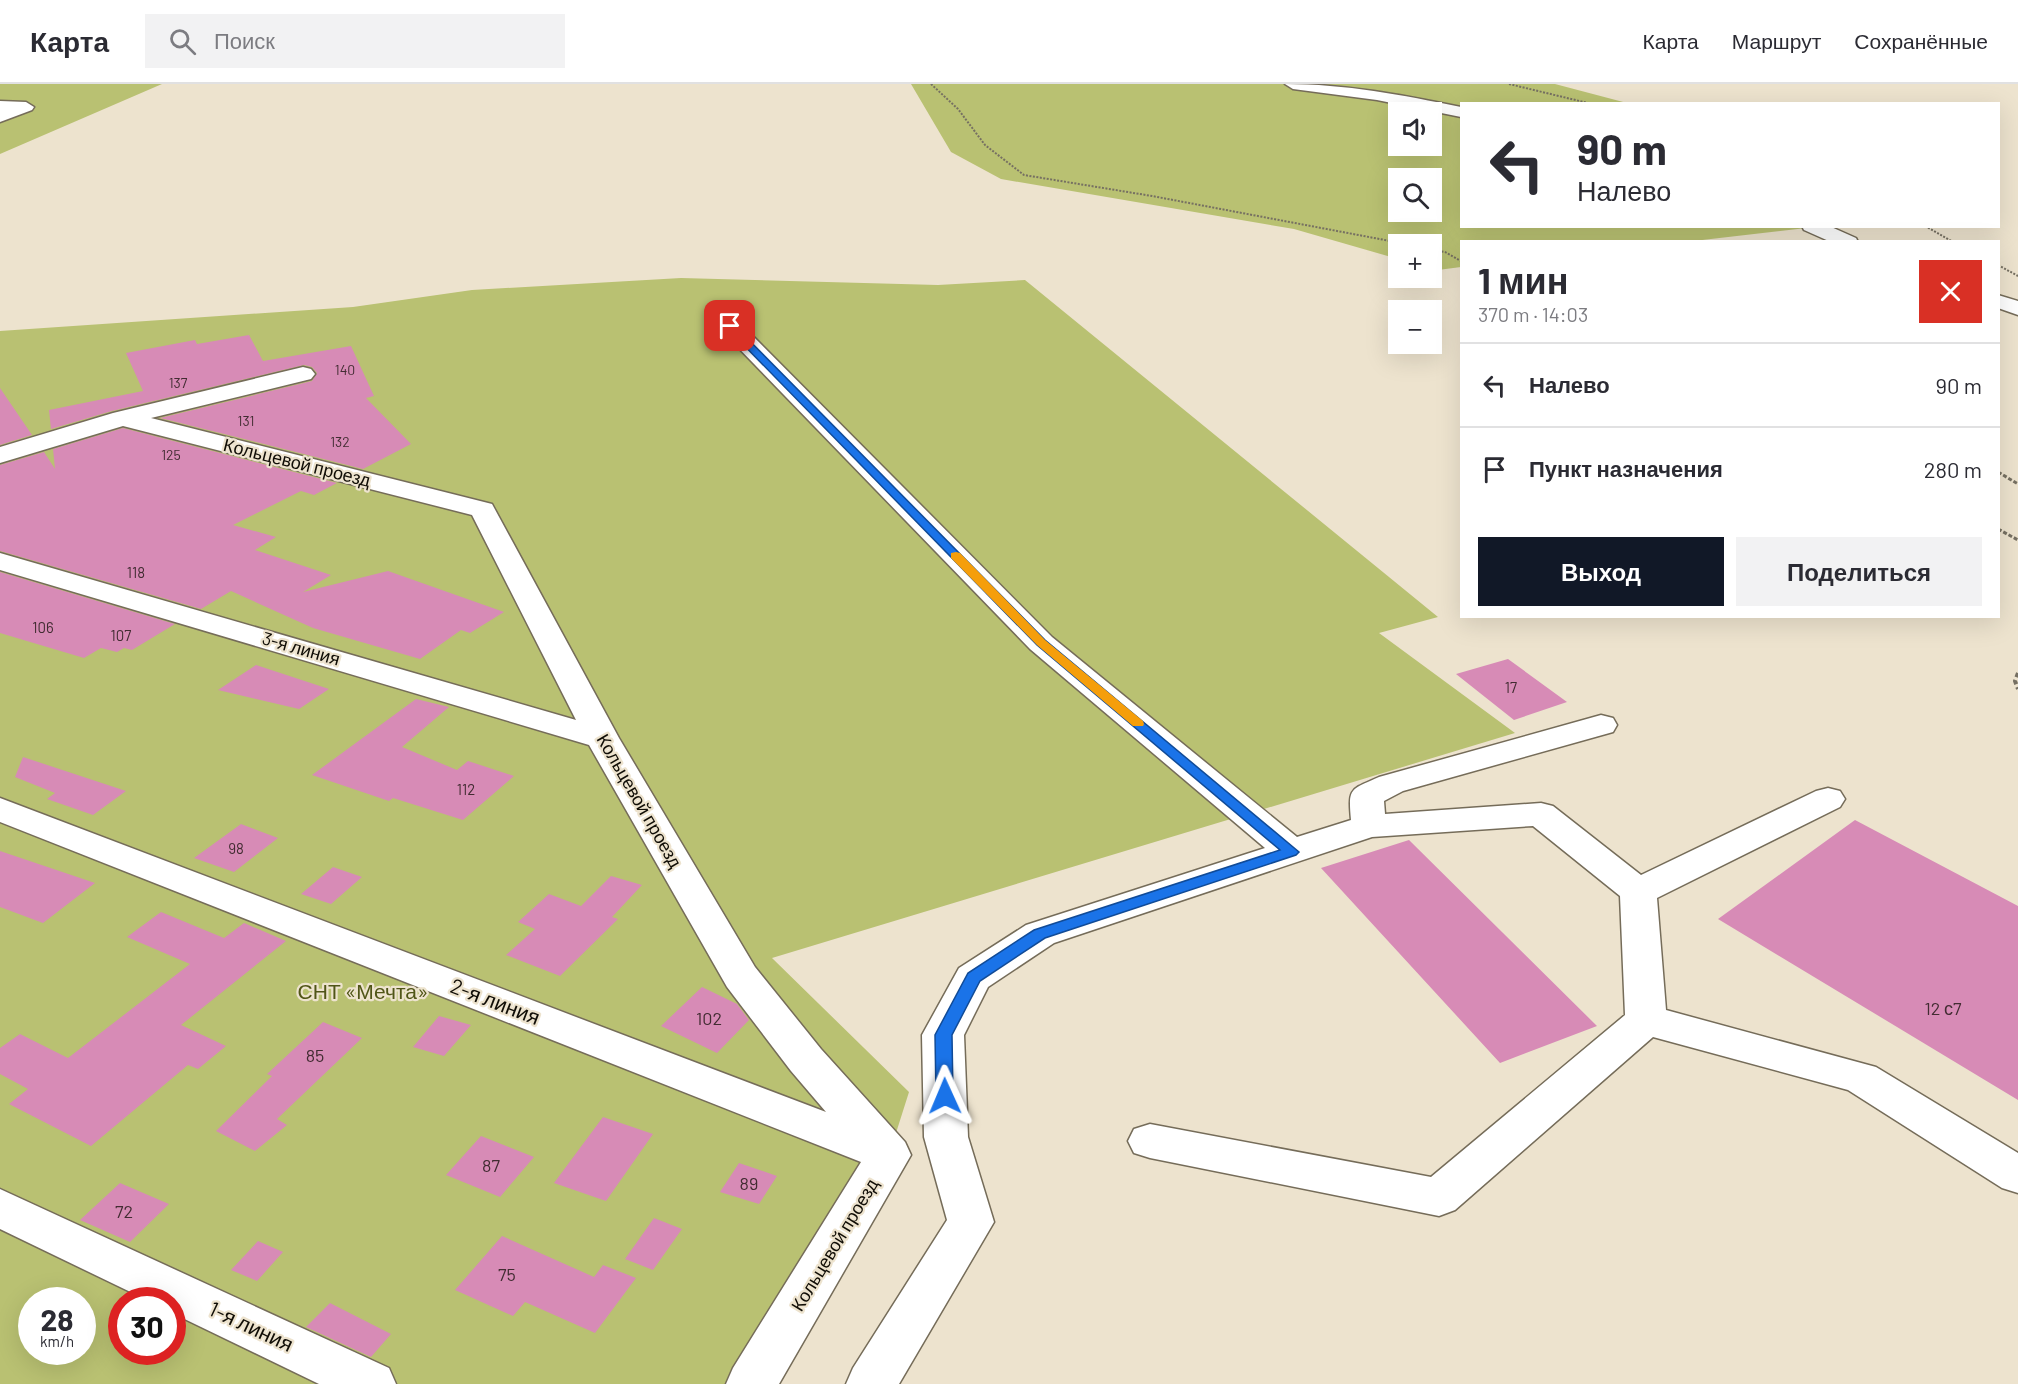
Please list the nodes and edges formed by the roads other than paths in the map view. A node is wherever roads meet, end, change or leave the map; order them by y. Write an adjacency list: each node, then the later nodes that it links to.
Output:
1 (1293, 84): 3 (street)
2 (0, 106): 4 (street)
3 (1460, 112)
4 (0, 117)
5 (1816, 228): 6 (street)
6 (1844, 240)
7 (2000, 302): 8 (street)
8 (2018, 309)
9 (730, 326): 19 (street)
10 (303, 375): 11 (street)
11 (122, 418): 12 (street); 15 (street, Кольцевой проезд)
12 (0, 455)
13 (0, 561): 15 (street, 3-я линия)
14 (1601, 725): 18 (street)
15 (603, 738): 23 (street, Кольцевой проезд)
16 (1828, 799): 20 (street)
17 (0, 809): 23 (street, 2-я линия)
18 (1369, 826): 19 (street); 20 (street)
19 (1291, 852): 28 (street)
20 (1638, 892): 21 (street)
21 (1646, 1020): 22 (street); 24 (street)
22 (1150, 1141)
23 (889, 1155): 27 (street, Кольцевой проезд)
24 (2018, 1175)
25 (0, 1208): 26 (street, 1-я линия)
26 (371, 1384)
27 (751, 1384)
28 (871, 1384)

